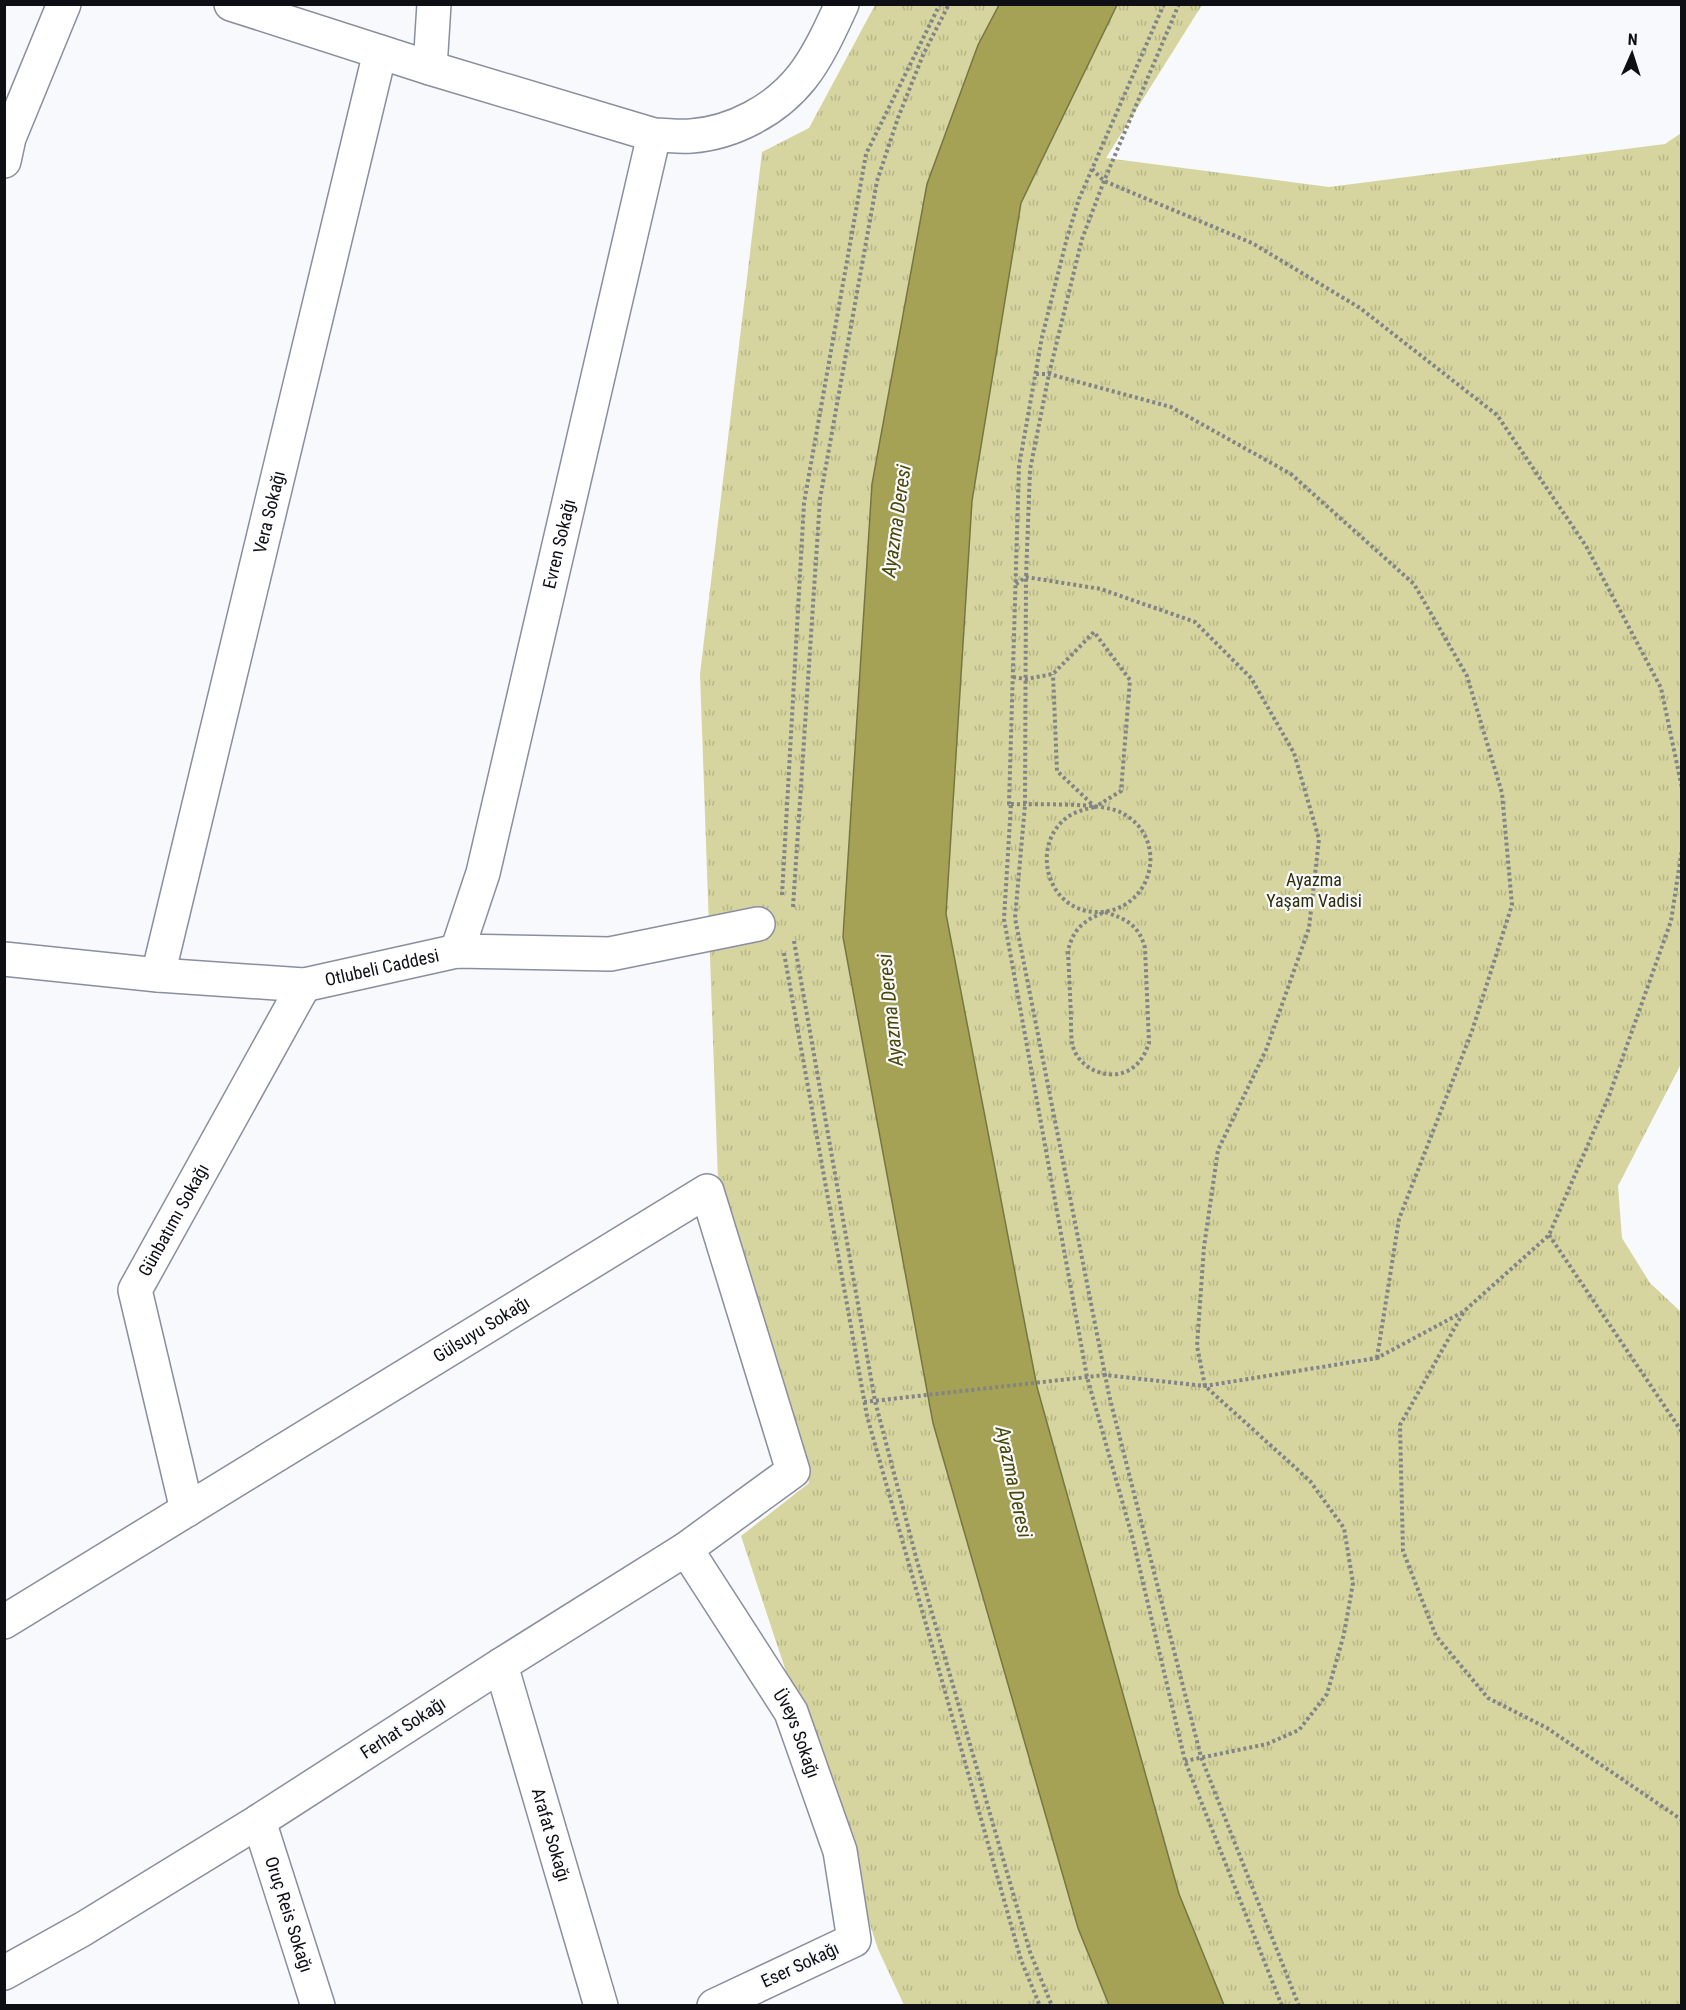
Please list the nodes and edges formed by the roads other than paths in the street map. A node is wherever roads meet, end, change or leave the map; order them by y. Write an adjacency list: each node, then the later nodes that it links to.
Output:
1 (64, 4): 8 (street)
2 (231, 4): 5 (street)
3 (434, 4): 6 (street)
4 (842, 4): 7 (street)
5 (380, 52): 6 (street); 12 (street, Vera Sokağı)
6 (430, 68): 7 (street)
7 (654, 135): 10 (street, Evren Sokağı)
8 (6, 145)
9 (770, 933): 10 (street, Otlubeli Caddesi)
10 (457, 951): 13 (street, Otlubeli Caddesi)
11 (4, 959): 12 (street, Otlubeli Caddesi)
12 (158, 975): 13 (street, Otlubeli Caddesi)
13 (304, 985): 15 (street, Günbatımı Sokağı)
14 (793, 1472): 15 (street, Gülsuyu Sokağı); 16 (street, Ferhat Sokağı)
15 (187, 1510): 17 (street, Gülsuyu Sokağı)
16 (687, 1549): 18 (street, Ferhat Sokağı); 20 (street, Üveys Sokağı)
17 (4, 1622)
18 (501, 1665): 19 (street, Ferhat Sokağı); 23 (street, Arafat Sokağı)
19 (259, 1821): 21 (street, Ferhat Sokağı); 22 (street, Oruç Reis Sokağı)
20 (854, 1940): 24 (street, Eser Sokağı)
21 (4, 1973)
22 (318, 2006)
23 (601, 2006)
24 (714, 2006)

